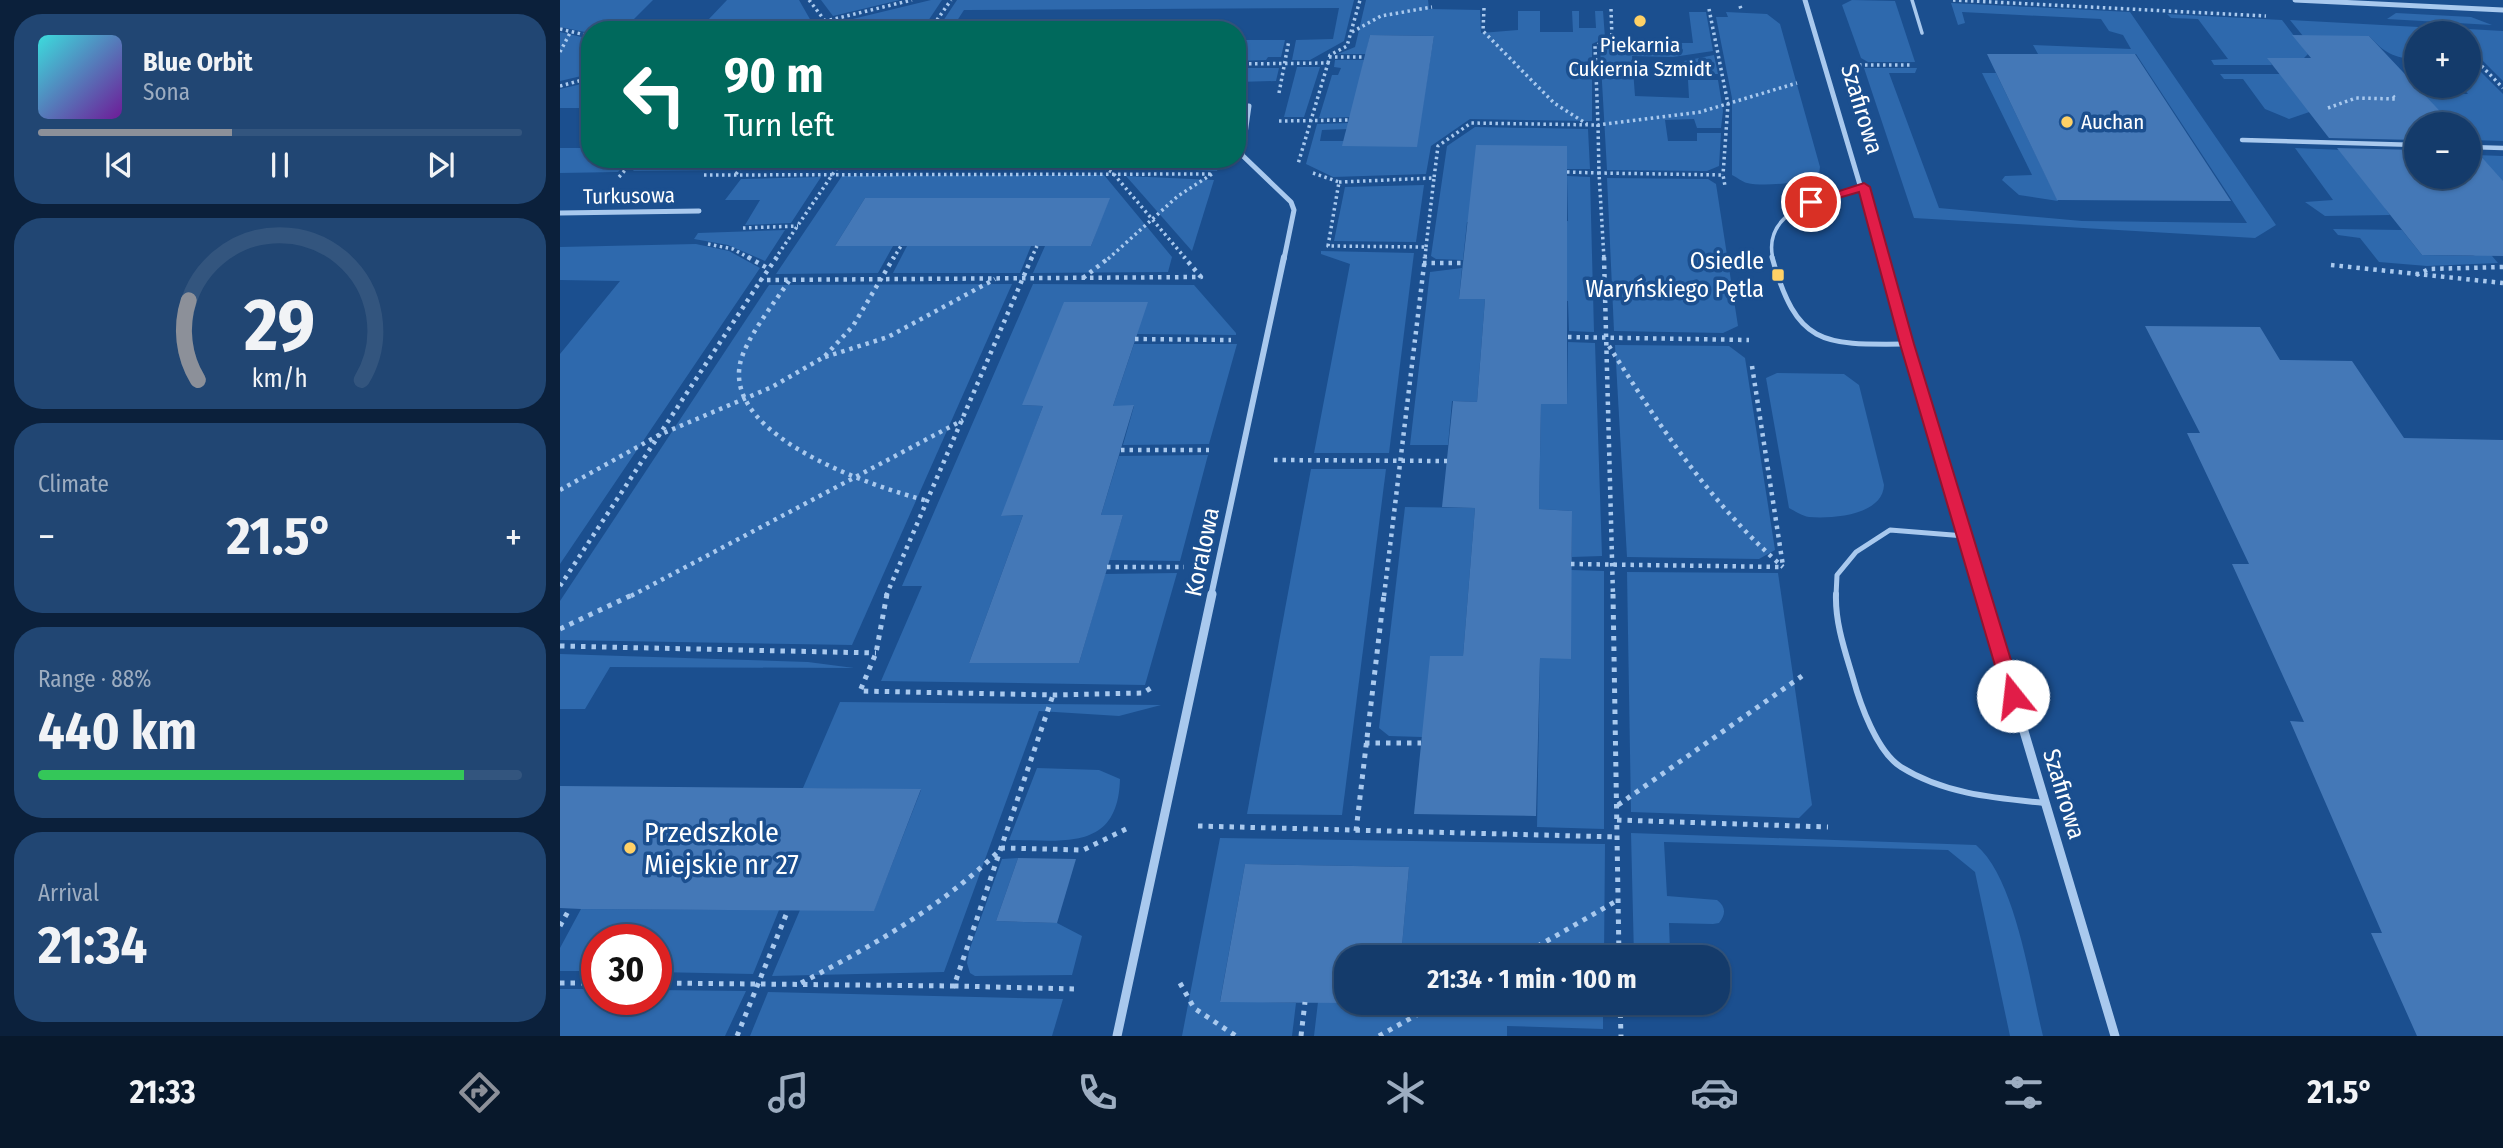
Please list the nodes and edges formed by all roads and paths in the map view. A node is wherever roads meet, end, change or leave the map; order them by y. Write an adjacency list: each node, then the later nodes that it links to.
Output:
1 (809, 0): 15 (path)
2 (912, 0): 16 (path)
3 (951, 0): 17 (path)
4 (1360, 0): 20 (path)
5 (1805, 0): 70 (street, Szafirowa)
6 (1912, 0): 21 (lane)
7 (1952, 0): 14 (path)
8 (2295, 0): 13 (street)
9 (1432, 7): 20 (path)
10 (1484, 8): 43 (path)
11 (1611, 9): 44 (path)
12 (1709, 9): 39 (path)
13 (2503, 10)
14 (2276, 16)
15 (822, 21)
16 (827, 21)
17 (936, 21)
18 (560, 29): 19 (path)
19 (570, 32): 22 (path); 24 (path)
20 (1352, 32): 25 (path)
21 (1922, 33)
22 (581, 34)
23 (1289, 40): 29 (path)
24 (560, 52)
25 (1329, 57): 26 (path); 27 (path)
26 (1365, 57)
27 (1328, 63): 29 (path); 41 (path)
28 (1246, 64): 29 (path)
29 (1286, 64)
30 (1855, 65): 31 (path)
31 (1919, 65)
32 (2481, 65): 36 (path)
33 (581, 80): 35 (path)
34 (1804, 81): 39 (path)
35 (560, 86)
36 (2503, 88)
37 (2393, 96): 38 (path)
38 (2374, 98)
39 (1728, 104): 44 (path); 62 (path)
40 (1246, 106): 45 (street, Koralowa)
41 (1311, 120): 42 (path); 68 (path)
42 (1351, 120)
43 (1590, 125): 44 (path); 67 (path)
44 (1598, 125): 57 (path)
45 (1246, 127)
46 (2242, 140): 47 (street)
47 (2404, 145)
48 (2481, 147): 49 (street)
49 (2503, 148)
50 (1246, 159): 61 (street, Koralowa)
51 (627, 168): 65 (path)
52 (740, 168): 60 (path)
53 (838, 168): 58 (path)
54 (1105, 168): 55 (path)
55 (1112, 172): 58 (path); 59 (path); 73 (path)
56 (1567, 172): 57 (path)
57 (1599, 173): 62 (path); 95 (path)
58 (834, 174): 60 (path); 74 (path)
59 (1213, 174): 61 (path); 73 (path)
60 (735, 175): 63 (path)
61 (1262, 175): 104 (street, Koralowa)
62 (1723, 175): 69 (path)
63 (696, 176)
64 (607, 177): 65 (path)
65 (619, 177): 66 (path)
66 (632, 177)
67 (1434, 178): 68 (path); 78 (path)
68 (1339, 183): 78 (path)
69 (1725, 186)
70 (1864, 187): 96 (street, Szafirowa); 96 (lane)
71 (699, 211): 72 (street, Turkusowa)
72 (560, 213)
73 (1152, 220): 84 (path); 84 (path)
74 (799, 226): 75 (path); 88 (path)
75 (743, 228)
76 (901, 246): 85 (path)
77 (1037, 246): 87 (path)
78 (1426, 247): 79 (path)
79 (1423, 262): 80 (path); 105 (path)
80 (1463, 263)
81 (2331, 265): 83 (path)
82 (2503, 267): 83 (path)
83 (2415, 275): 90 (path)
84 (1082, 278): 87 (path)
85 (882, 279): 86 (path); 89 (path); 97 (path)
86 (996, 279): 87 (path); 97 (path)
87 (1024, 279): 100 (path)
88 (761, 280): 89 (path); 101 (path)
89 (790, 280): 99 (path)
90 (2503, 283)
91 (1568, 337): 95 (path)
92 (1135, 339): 93 (path)
93 (1234, 340)
94 (1749, 340): 95 (path)
95 (1608, 341): 112 (path); 115 (path)
96 (1907, 344): 110 (street, Szafirowa)
97 (824, 357): 99 (path)
98 (1752, 366): 115 (path)
99 (744, 398): 101 (path); 107 (path)
100 (963, 420): 107 (path); 109 (path)
101 (659, 435): 108 (path); 116 (path)
102 (1121, 450): 103 (path)
103 (1217, 450)
104 (1242, 459): 105 (path); 152 (street, Koralowa)
105 (1398, 461): 106 (path); 123 (path)
106 (1447, 461)
107 (853, 478): 109 (path); 117 (path)
108 (560, 489)
109 (928, 501): 119 (path)
110 (1965, 536): 125 (street, Szafirowa); 125 (lane)
111 (1571, 564): 112 (path)
112 (1612, 565): 115 (path); 126 (path)
113 (1108, 567): 114 (path)
114 (1185, 567)
115 (1783, 567)
116 (560, 586)
117 (560, 629)
118 (560, 646): 119 (path)
119 (876, 653): 122 (path)
120 (1802, 676): 126 (path)
121 (1154, 686): 122 (path)
122 (1053, 695): 133 (path)
123 (1365, 743): 124 (path); 131 (path)
124 (1420, 743)
125 (2045, 803): 157 (street, Szafirowa)
126 (1618, 804): 127 (path)
127 (1617, 820): 130 (path); 132 (path)
128 (1197, 826): 131 (path)
129 (1132, 827): 133 (path)
130 (1828, 827)
131 (1356, 831): 132 (path)
132 (1616, 837): 134 (path)
133 (1002, 848): 144 (path); 146 (path)
134 (1618, 900): 138 (path); 139 (path)
135 (570, 908): 137 (path)
136 (788, 910): 143 (path)
137 (560, 926)
138 (1540, 945)
139 (1619, 945)
140 (560, 983): 141 (path)
141 (581, 983)
142 (672, 983): 143 (path)
143 (759, 983): 144 (path); 151 (path)
144 (800, 983): 146 (path)
145 (1180, 983): 153 (path)
146 (954, 986): 147 (path)
147 (1077, 989)
148 (1305, 1002): 154 (path)
149 (1417, 1015): 155 (path)
150 (1620, 1015): 156 (path)
151 (737, 1036)
152 (1117, 1036)
153 (1236, 1036)
154 (1301, 1036)
155 (1379, 1036)
156 (1621, 1036)
157 (2115, 1036)

